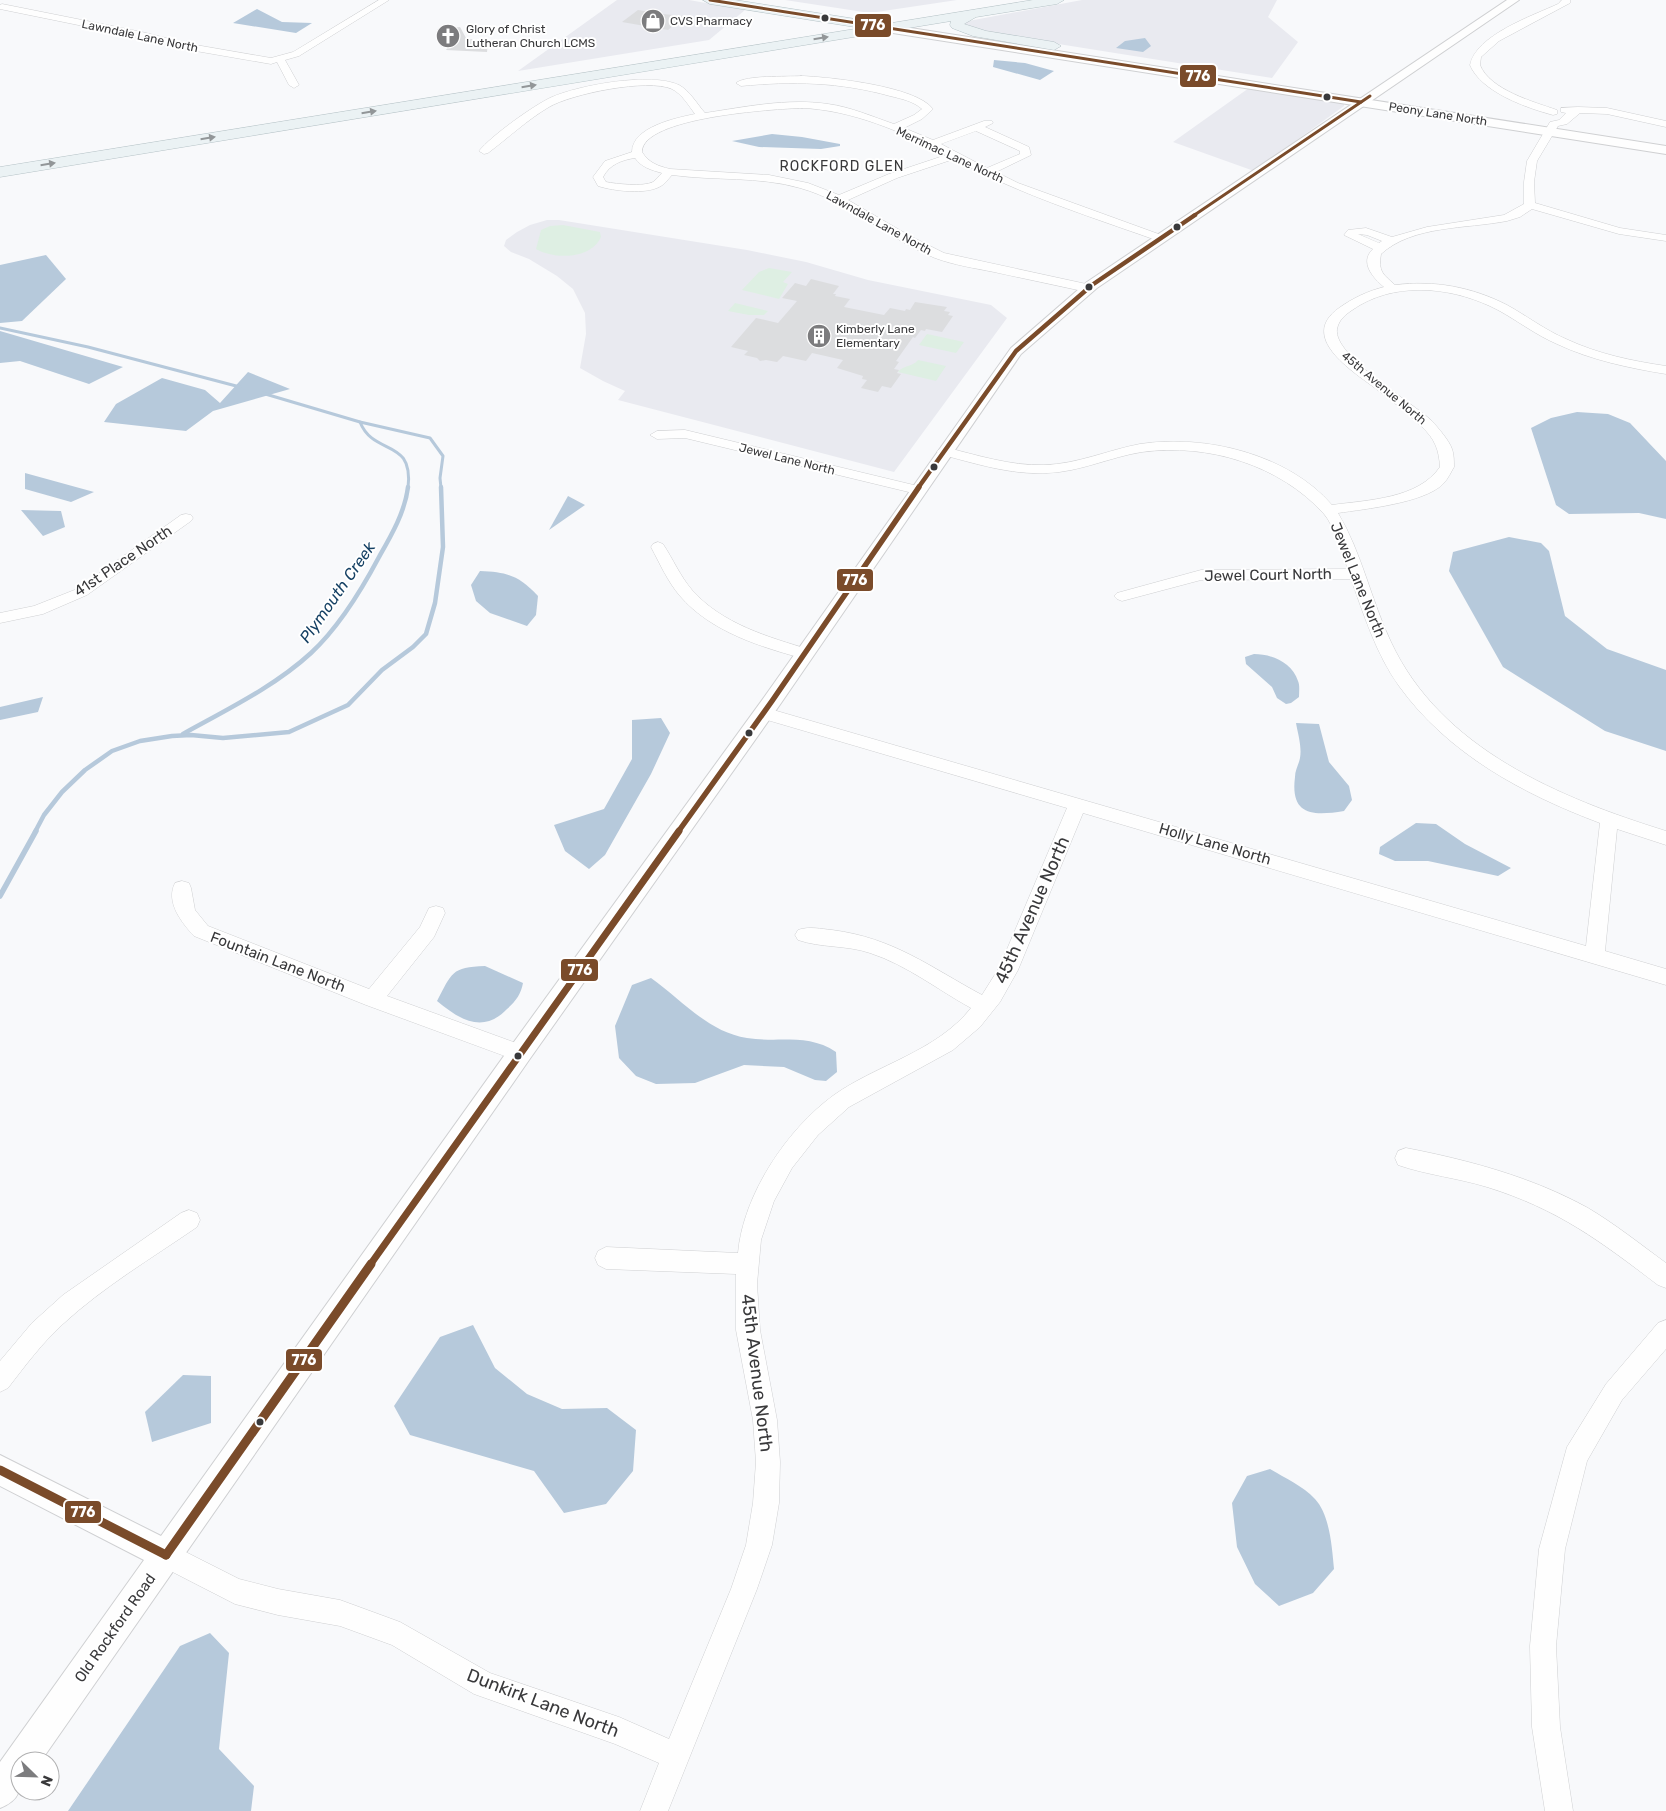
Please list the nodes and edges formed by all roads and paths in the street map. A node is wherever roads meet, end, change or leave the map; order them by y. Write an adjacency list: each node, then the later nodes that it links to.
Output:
1 (385, 0): 17 (street)
2 (696, 0): 11 (main road)
3 (710, 0): 10 (main road)
4 (762, 0): 13 (main road)
5 (982, 0): 13 (main road)
6 (1054, 0): 14 (main road); 16 (main road)
7 (1514, 0): 19 (street, Old Rockford Road)
8 (1566, 0): 23 (street)
9 (3, 5): 17 (street, Lawndale Lane North)
10 (776, 10): 12 (main road); 15 (main road)
11 (707, 14)
12 (849, 22): 13 (main road); 33 (main road)
13 (880, 23): 14 (main road); 19 (main road, Peony Lane North); 34 (main road, one-way to 13)
14 (911, 24): 16 (main road, Peony Lane North)
15 (796, 27)
16 (1054, 46): 19 (main road, Peony Lane North)
17 (279, 60): 18 (street)
18 (294, 85)
19 (1365, 99): 23 (main road, Peony Lane North); 39 (street, Old Rockford Road)
20 (754, 101): 21 (street, Merrimac Lane North); 25 (street, Merrimac Lane North); 25 (street)
21 (703, 117): 30 (street); 31 (street)
22 (990, 122): 26 (street)
23 (1552, 123): 24 (street); 27 (main road, Peony Lane North); 29 (main road, Peony Lane North); 38 (street)
24 (1666, 124)
25 (895, 128): 28 (street, Merrimac Lane North)
26 (978, 128): 28 (street); 36 (street)
27 (1666, 142)
28 (930, 144): 32 (street, Merrimac Lane North)
29 (1666, 150)
30 (484, 151)
31 (637, 154): 35 (street, Lawndale Lane North); 35 (street)
32 (954, 156): 36 (street, Merrimac Lane North); 37 (street)
33 (0, 158)
34 (0, 172)
35 (669, 172): 37 (street, Lawndale Lane North)
36 (987, 172): 39 (street, Merrimac Lane North)
37 (840, 199): 43 (street, Lawndale Lane North)
38 (1530, 205): 40 (street); 41 (street)
39 (1160, 238): 43 (street, Old Rockford Road)
40 (1666, 238)
41 (1390, 240): 42 (street); 42 (street)
42 (1379, 246): 44 (street)
43 (1088, 288): 47 (street, Old Rockford Road)
44 (1393, 289): 45 (street); 49 (street, 45th Avenue North)
45 (1666, 370)
46 (656, 435): 48 (street, Jewel Lane North)
47 (944, 451): 48 (street, Old Rockford Road); 49 (street, Jewel Lane North)
48 (917, 490): 55 (street, Old Rockford Road)
49 (1328, 510): 52 (street, Jewel Lane North)
50 (186, 518): 54 (street, 41st Place North)
51 (658, 547): 55 (street)
52 (1357, 574): 53 (street, Jewel Court North); 58 (street, Jewel Lane North)
53 (1122, 596)
54 (0, 618)
55 (805, 654): 56 (street, Old Rockford Road)
56 (763, 713): 57 (street, Holly Lane North); 67 (street, Old Rockford Road)
57 (1077, 805): 63 (street, Holly Lane North); 66 (street, 45th Avenue North)
58 (1609, 821): 59 (street, Jewel Lane North); 63 (street)
59 (1666, 838)
60 (182, 888): 65 (street, Fountain Lane North)
61 (436, 912): 65 (street)
62 (805, 935): 66 (street)
63 (1595, 956): 64 (street, Holly Lane North)
64 (1666, 977)
65 (373, 999): 67 (street, Fountain Lane North)
66 (985, 1006): 71 (street, 45th Avenue North)
67 (520, 1053): 76 (street, Old Rockford Road)
68 (1406, 1158): 72 (street)
69 (189, 1220): 74 (street)
70 (606, 1258): 71 (street)
71 (748, 1264): 78 (street, 45th Avenue North)
72 (1666, 1278)
73 (1666, 1331): 82 (street)
74 (0, 1380)
75 (0, 1470): 76 (street, Dunkirk Lane North)
76 (166, 1555): 77 (street, Old Rockford Road); 78 (street, Dunkirk Lane North)
77 (28, 1751)
78 (677, 1757): 81 (street, 45th Avenue North)
79 (10, 1776): 80 (street, Old Rockford Road)
80 (0, 1791)
81 (654, 1811)
82 (1559, 1811)

